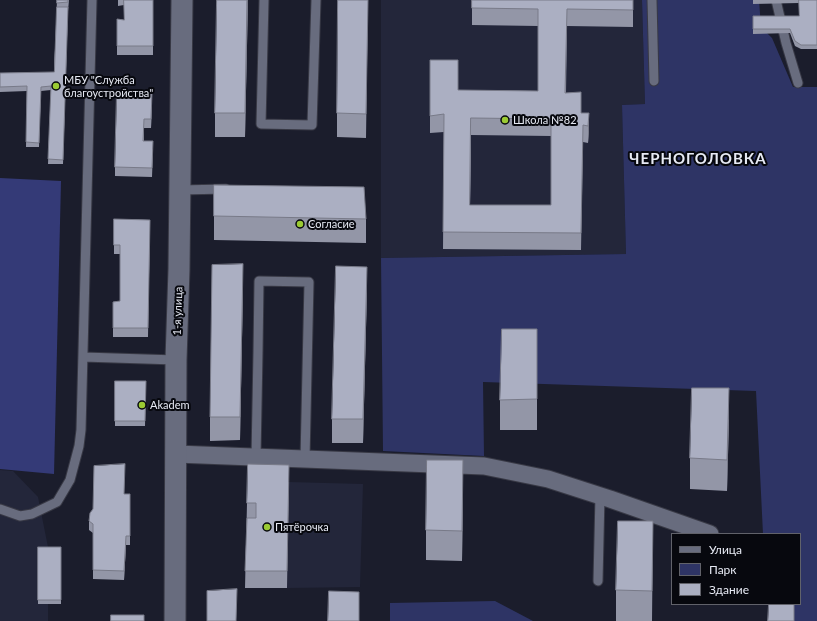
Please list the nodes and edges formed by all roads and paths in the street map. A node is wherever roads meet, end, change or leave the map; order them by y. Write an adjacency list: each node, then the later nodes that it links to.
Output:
1 (92, 0): 11 (lane)
2 (182, 0): 10 (street, 1-я улица)
3 (264, 0): 4 (lane)
4 (316, 0)
5 (652, 0): 7 (lane)
6 (776, 0): 8 (lane)
7 (654, 81)
8 (798, 83)
9 (235, 189): 10 (lane)
10 (180, 190): 12 (street, 1-я улица)
11 (83, 357): 12 (lane); 17 (lane)
12 (176, 360): 13 (street, 1-я улица)
13 (176, 454): 14 (street); 20 (street, 1-я улица)
14 (256, 457): 15 (street); 15 (lane)
15 (306, 459): 16 (street)
16 (600, 495): 18 (street); 19 (lane)
17 (0, 510)
18 (707, 533)
19 (598, 581)
20 (174, 621)

